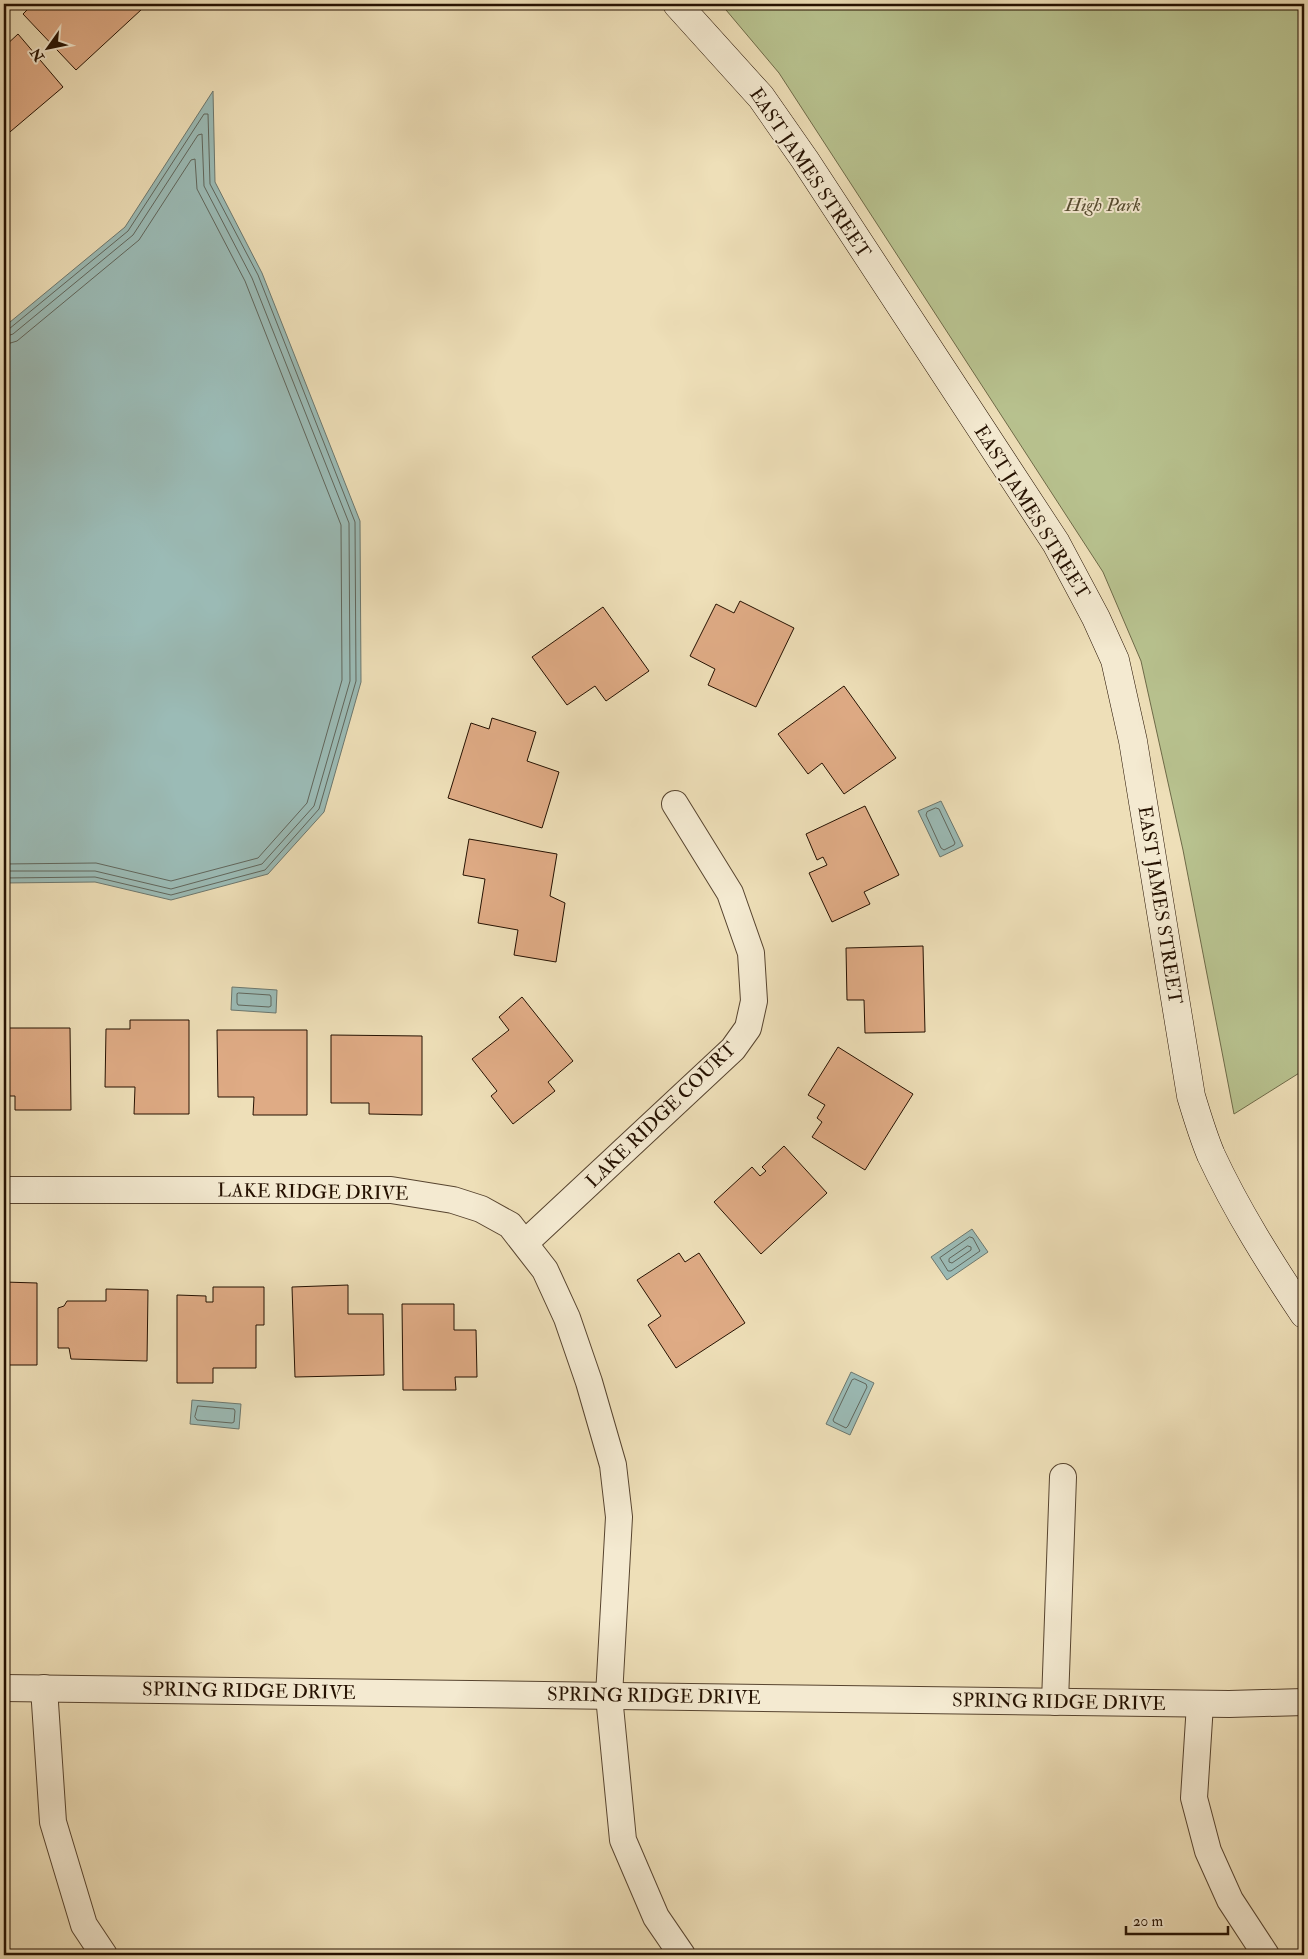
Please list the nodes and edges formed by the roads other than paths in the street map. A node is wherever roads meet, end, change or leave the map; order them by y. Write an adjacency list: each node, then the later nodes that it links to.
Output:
1 (677, 4): 5 (street, EAST JAMES STREET)
2 (675, 804): 4 (street, LAKE RIDGE COURT)
3 (4, 1190): 4 (street, LAKE RIDGE DRIVE)
4 (525, 1244): 9 (street, LAKE RIDGE DRIVE)
5 (1304, 1314)
6 (1063, 1477): 10 (street)
7 (4, 1688): 8 (street, SPRING RIDGE DRIVE)
8 (44, 1688): 9 (street, SPRING RIDGE DRIVE); 13 (street)
9 (609, 1696): 10 (street, SPRING RIDGE DRIVE); 14 (street, LAKE RIDGE DRIVE)
10 (1055, 1702): 12 (street, SPRING RIDGE DRIVE)
11 (1304, 1702): 12 (street, SPRING RIDGE DRIVE)
12 (1200, 1704): 15 (street)
13 (104, 1955)
14 (682, 1955)
15 (1266, 1955)

